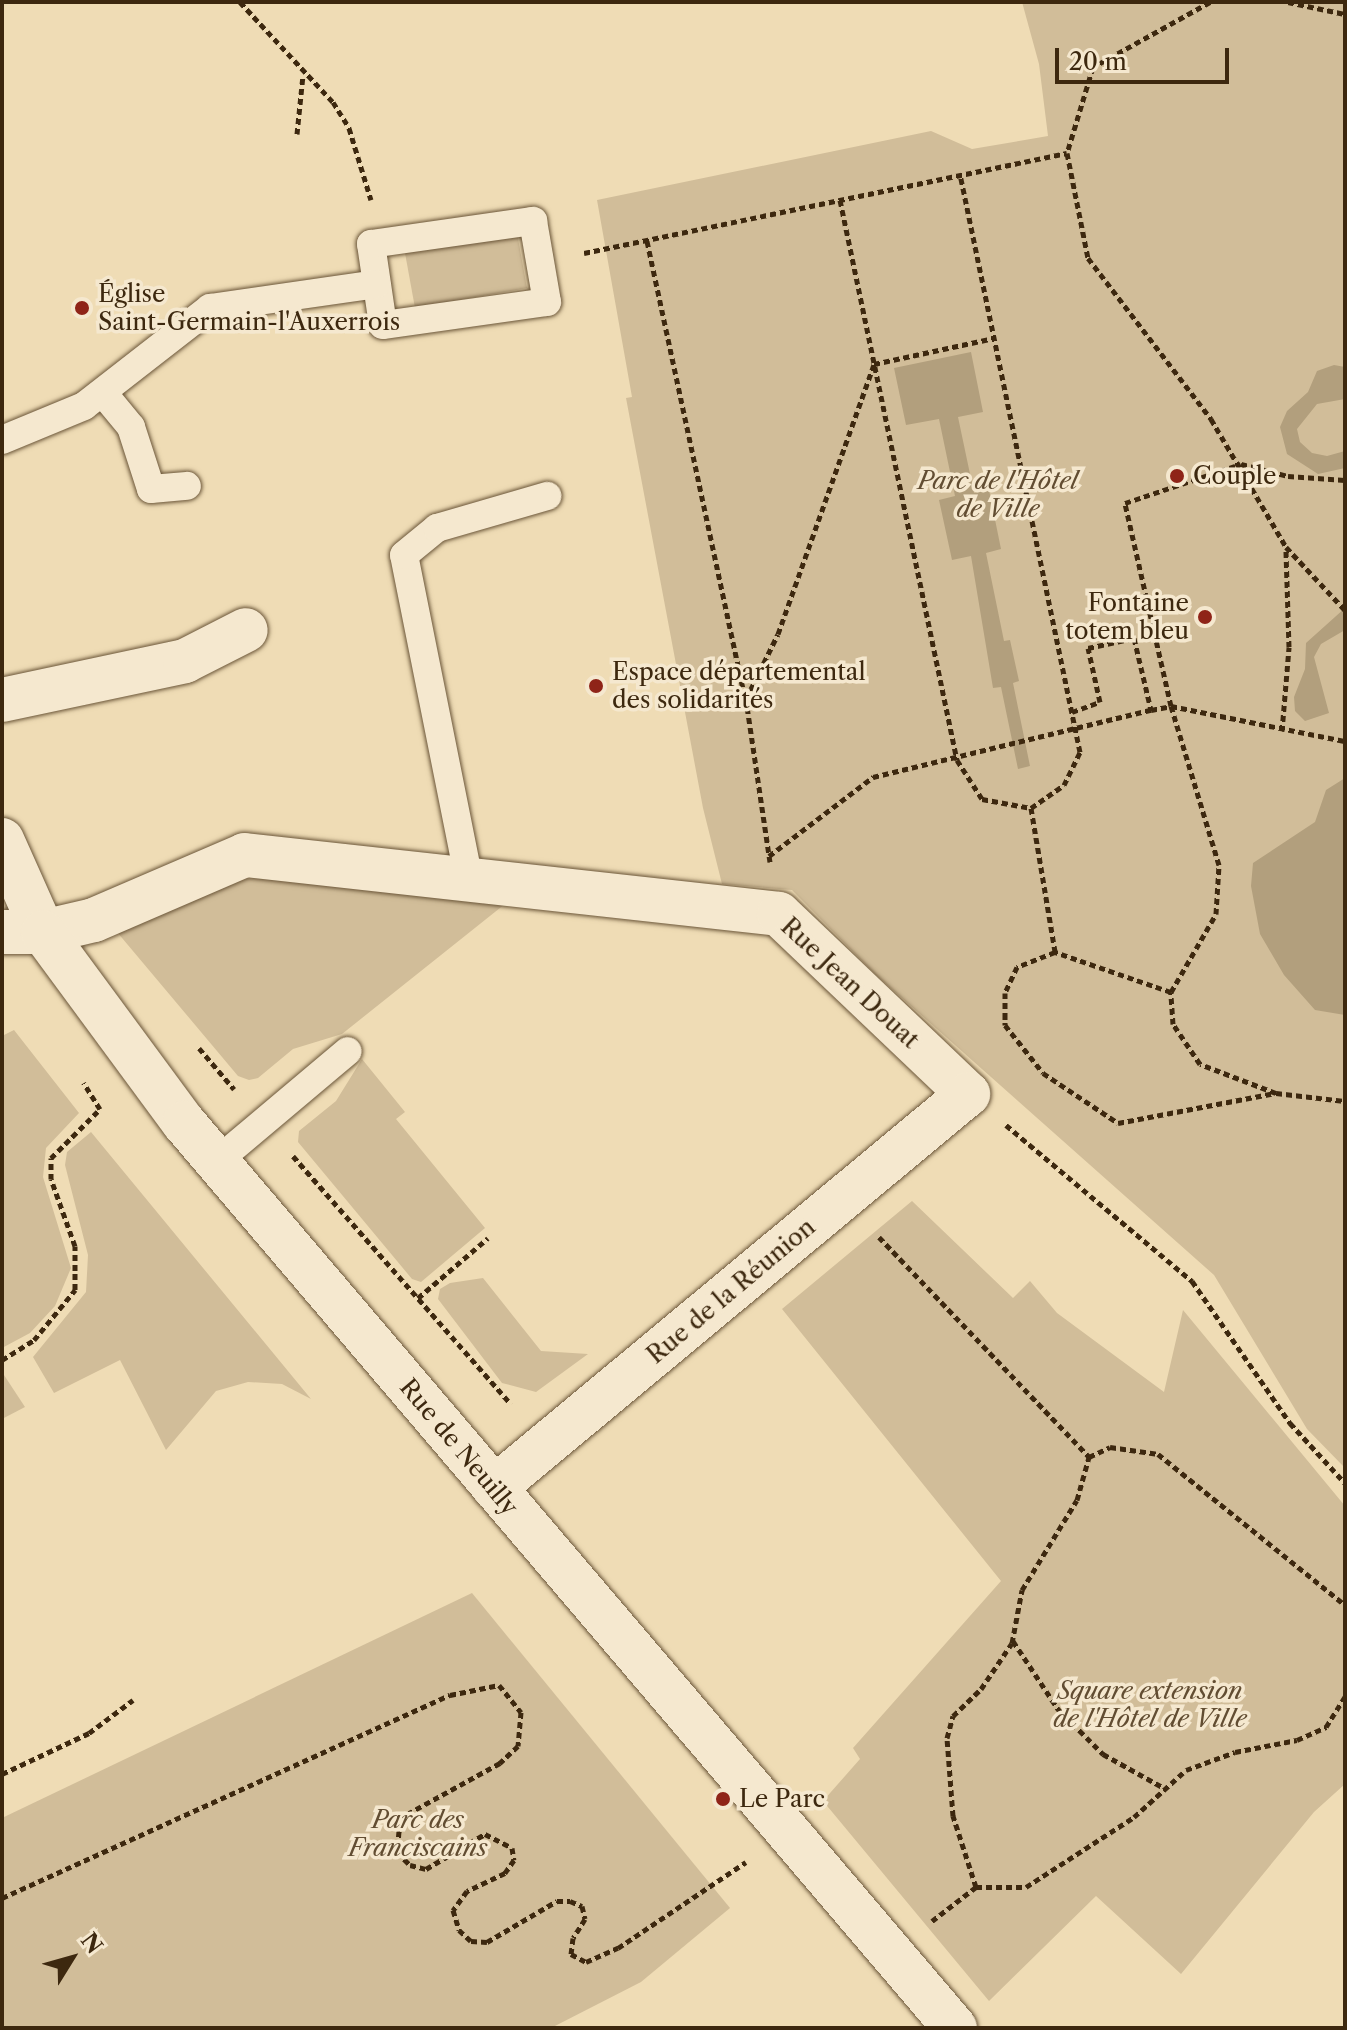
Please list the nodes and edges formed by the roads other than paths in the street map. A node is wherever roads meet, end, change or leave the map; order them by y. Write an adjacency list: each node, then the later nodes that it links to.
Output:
1 (376, 284): 1 (lane); 2 (lane)
2 (103, 393): 3 (lane); 4 (lane)
3 (2, 440)
4 (187, 486)
5 (547, 496): 9 (lane)
6 (246, 630): 7 (street)
7 (2, 700)
8 (2, 840): 10 (street, Rue de Neuilly)
9 (469, 880): 10 (street, Rue Jean Douat); 12 (street, Rue Jean Douat)
10 (23, 932): 13 (street, Rue de Neuilly)
11 (348, 1051): 13 (lane)
12 (968, 1094): 14 (street, Rue de la Réunion)
13 (216, 1162): 14 (street, Rue de Neuilly)
14 (494, 1488): 15 (street, Rue de Neuilly)
15 (955, 2028)

